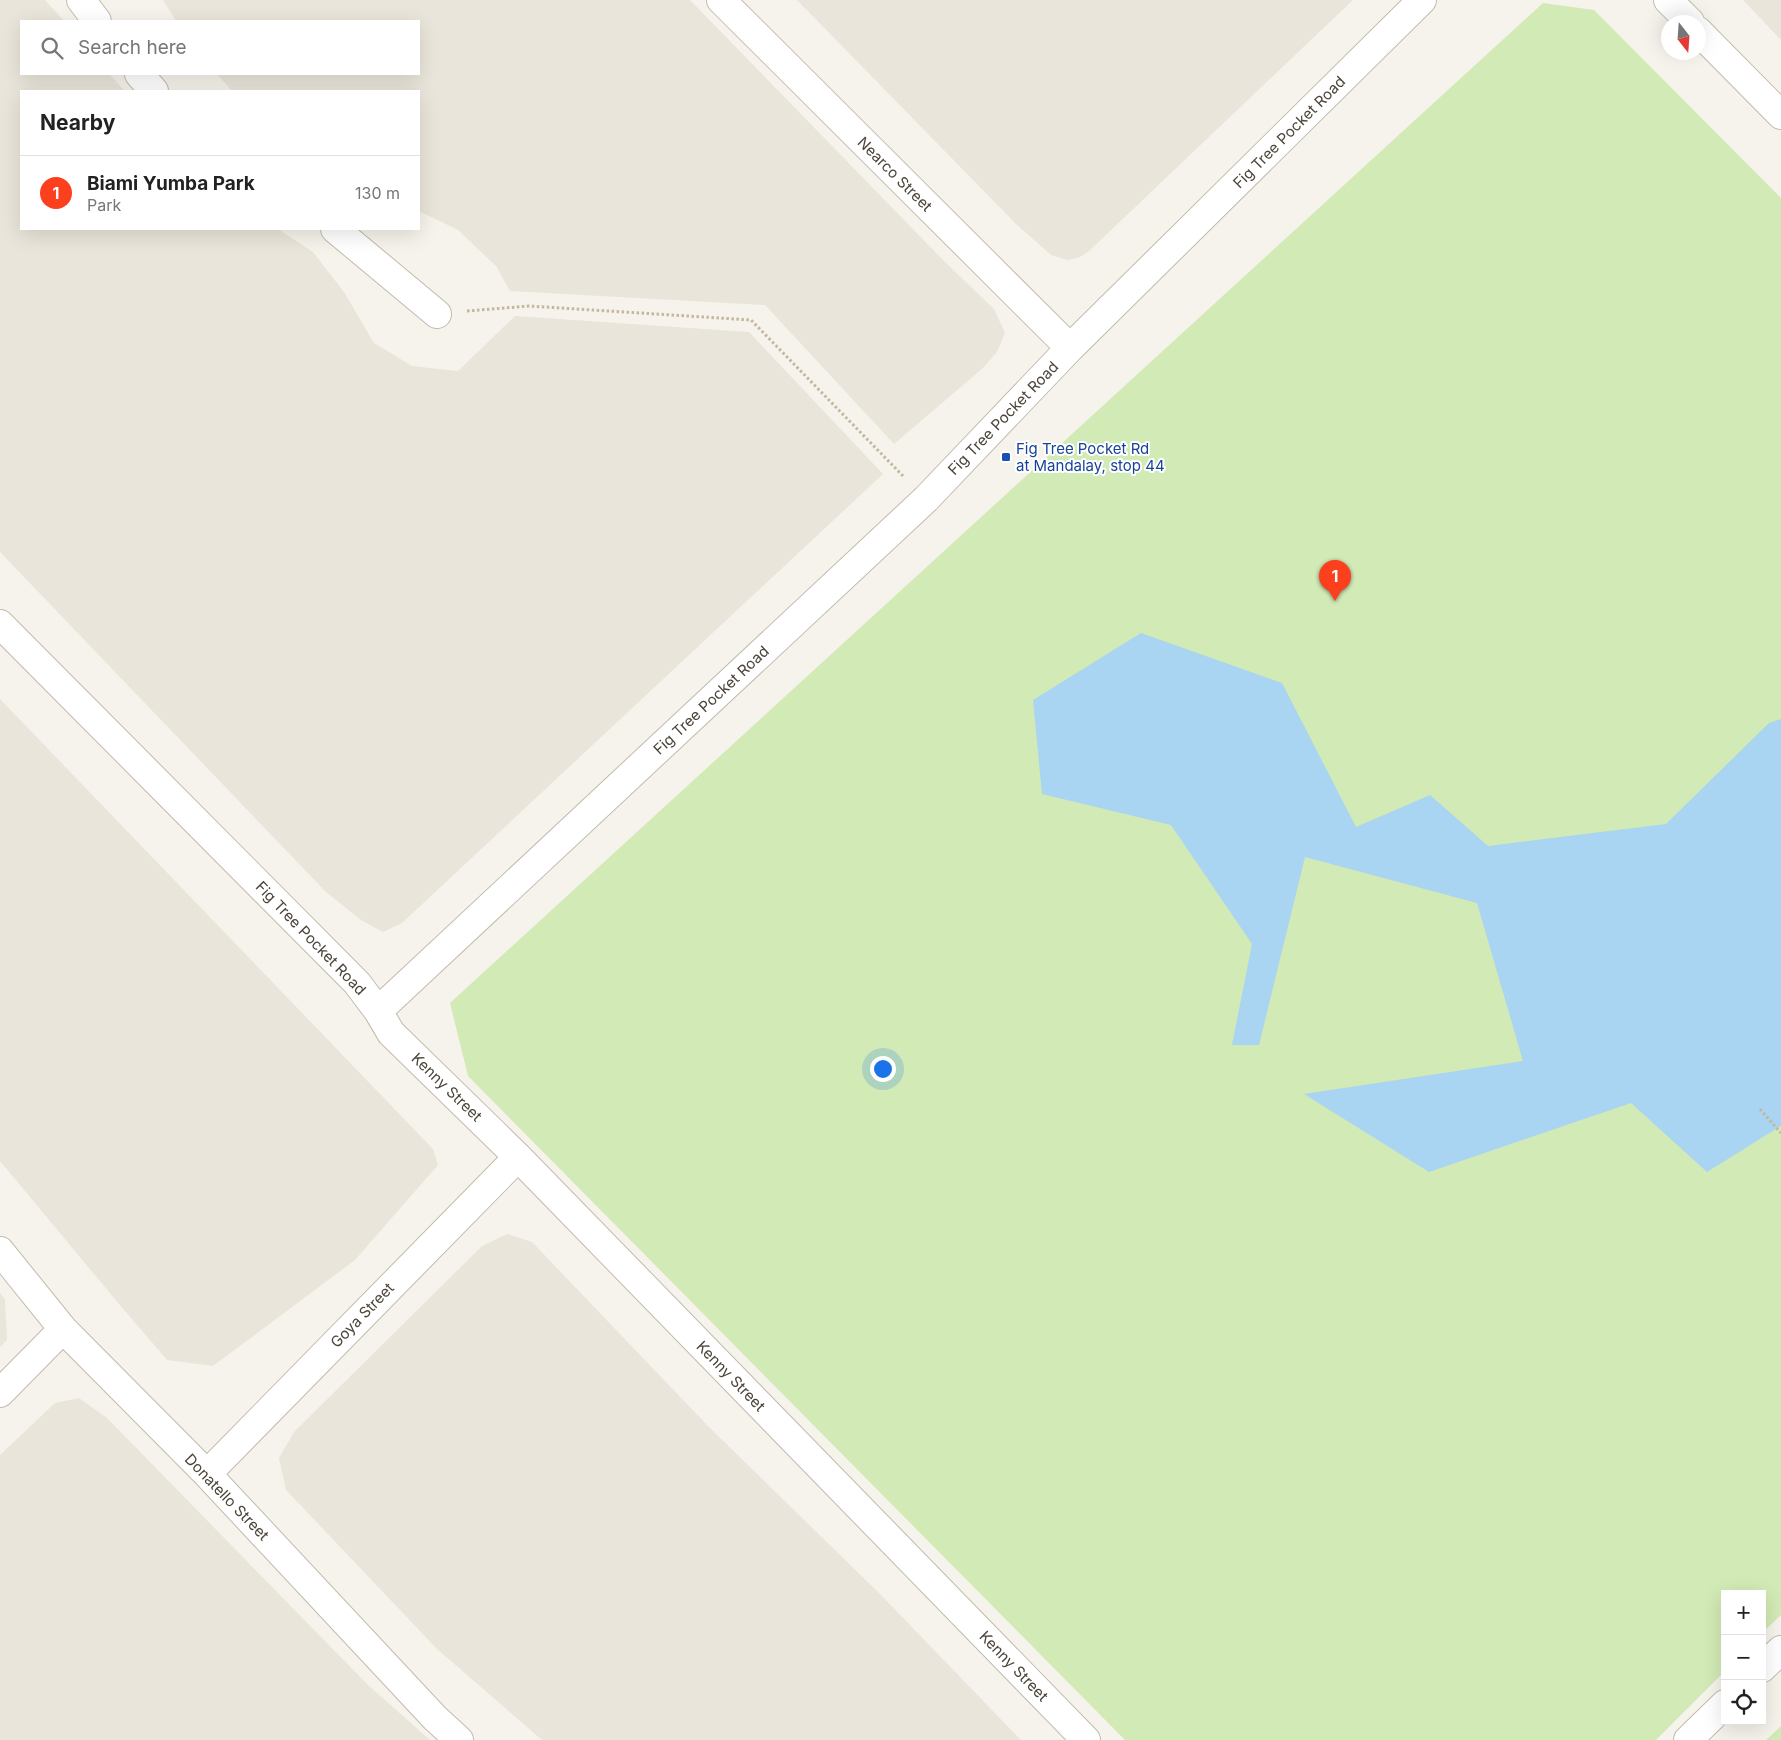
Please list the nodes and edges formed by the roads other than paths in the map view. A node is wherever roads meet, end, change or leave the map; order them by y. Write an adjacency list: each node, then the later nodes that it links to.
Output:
1 (81, 0): 6 (street)
2 (721, 0): 13 (street, Nearco Street)
3 (1422, 0): 13 (street, Fig Tree Pocket Road)
4 (1668, 0): 5 (street)
5 (1683, 15)
6 (96, 20)
7 (1706, 39): 10 (street)
8 (140, 75): 9 (street)
9 (153, 90)
10 (1781, 115)
11 (336, 230): 12 (street)
12 (437, 314)
13 (1070, 348): 15 (street, Fig Tree Pocket Road)
14 (0, 624): 15 (street, Fig Tree Pocket Road)
15 (378, 1011): 16 (street, Kenny Street)
16 (518, 1157): 20 (street, Goya Street); 25 (street, Kenny Street)
17 (0, 1251): 18 (street, Donatello Street)
18 (63, 1330): 19 (street); 20 (street, Donatello Street)
19 (0, 1393)
20 (207, 1474): 24 (street, Donatello Street)
21 (1781, 1650): 22 (street)
22 (1766, 1664)
23 (1721, 1708): 26 (street)
24 (459, 1740)
25 (1086, 1740)
26 (1688, 1740)

